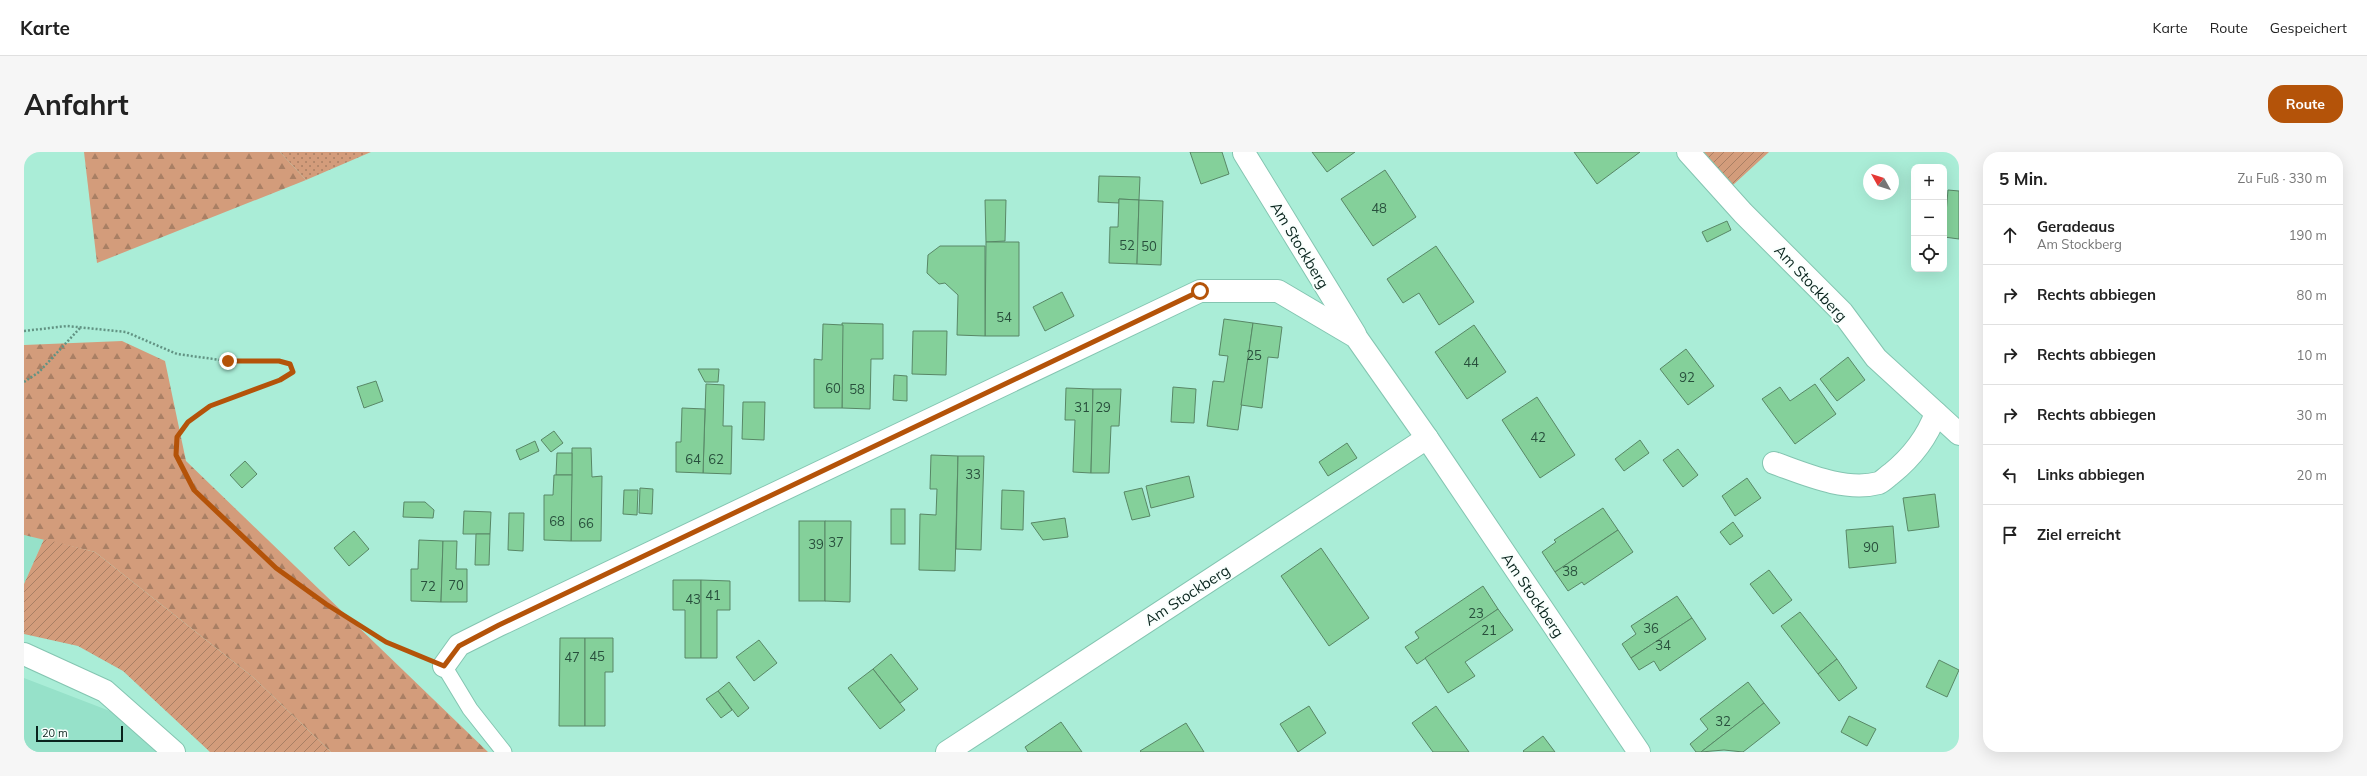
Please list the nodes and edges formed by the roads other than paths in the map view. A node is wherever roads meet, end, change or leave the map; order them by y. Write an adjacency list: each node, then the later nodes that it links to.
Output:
1 (1688, 152): 4 (street, Am Stockberg)
2 (1244, 153): 3 (street, Am Stockberg)
3 (1356, 337): 6 (street, Am Stockberg); 9 (street, Am Stockberg)
4 (1936, 413): 5 (street, Am Stockberg); 7 (street)
5 (1959, 434)
6 (1427, 438): 12 (street, Am Stockberg); 13 (street, Am Stockberg)
7 (1774, 462)
8 (24, 654): 10 (street)
9 (444, 666): 11 (lane)
10 (174, 752)
11 (504, 752)
12 (947, 752)
13 (1640, 752)

